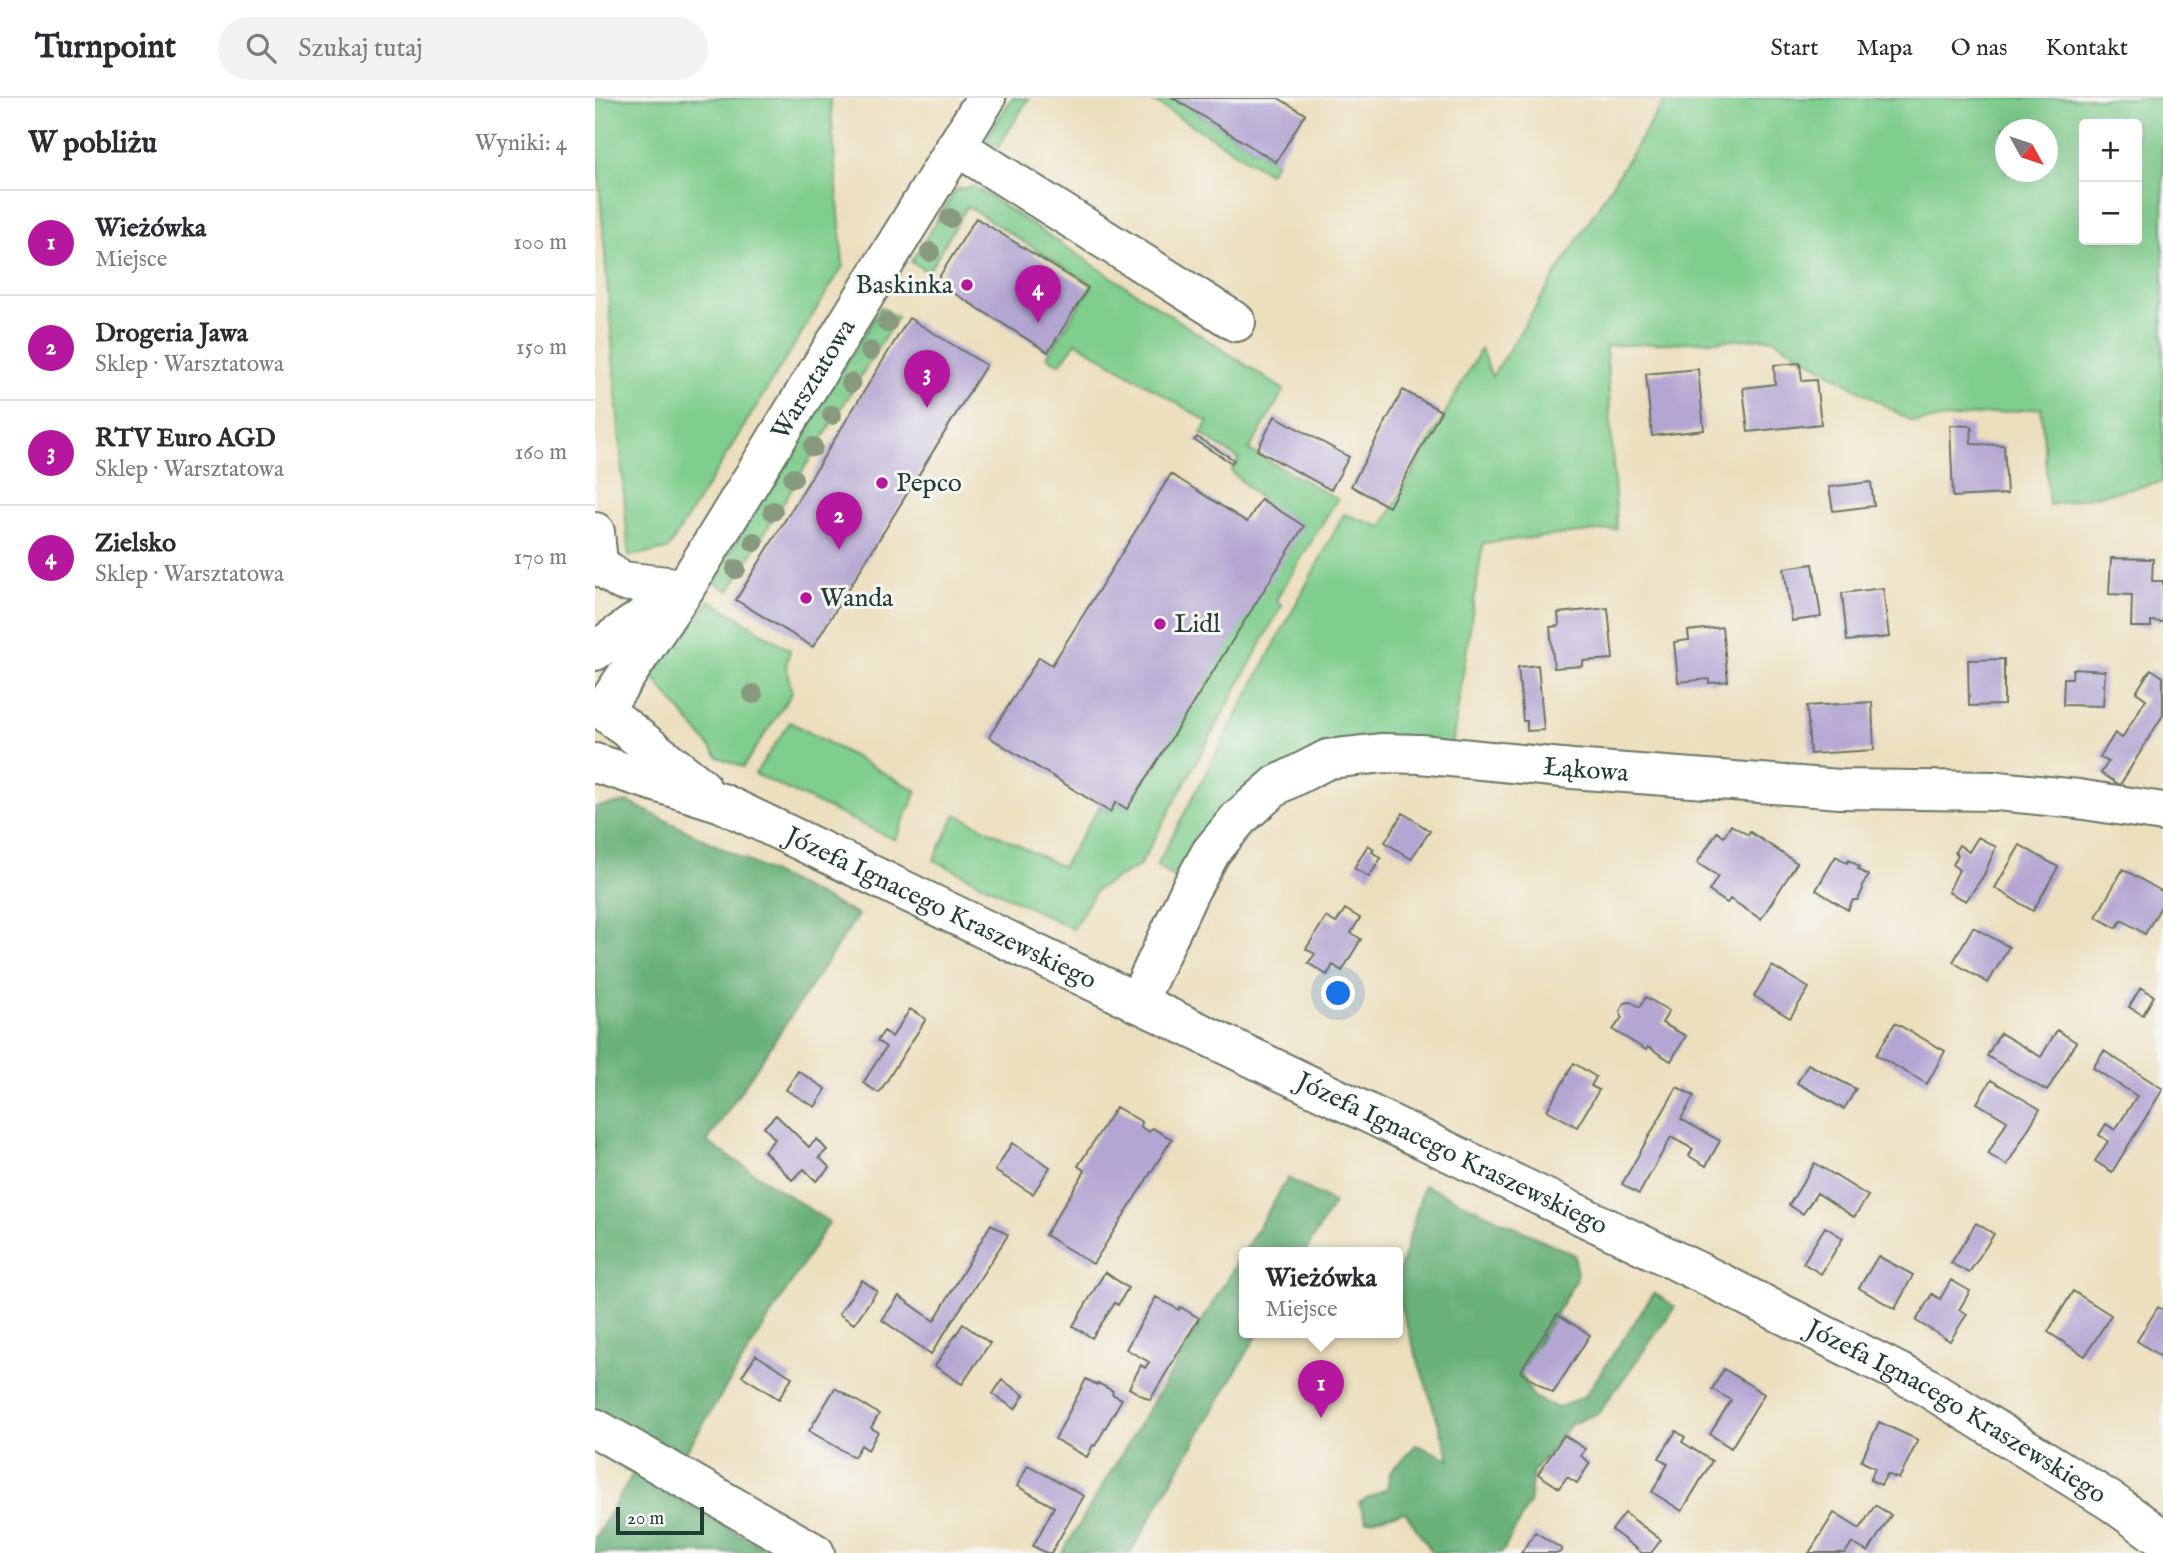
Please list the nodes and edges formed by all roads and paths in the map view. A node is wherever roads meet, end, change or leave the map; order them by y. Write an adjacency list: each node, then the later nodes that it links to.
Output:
1 (986, 98): 2 (street, Warsztatowa)
2 (956, 146): 3 (street); 5 (street, Warsztatowa)
3 (1236, 322)
4 (595, 532): 5 (street)
5 (685, 588): 6 (street, Warsztatowa); 7 (street, Warsztatowa)
6 (595, 651)
7 (598, 714): 9 (street, Józefa Ignacego Kraszewskiego)
8 (595, 763): 9 (street, Józefa Ignacego Kraszewskiego)
9 (722, 803): 11 (street, Józefa Ignacego Kraszewskiego)
10 (2163, 812): 11 (street, Łąkowa)
11 (1137, 1003): 13 (street, Józefa Ignacego Kraszewskiego)
12 (595, 1428): 14 (street)
13 (2163, 1539)
14 (815, 1553)

